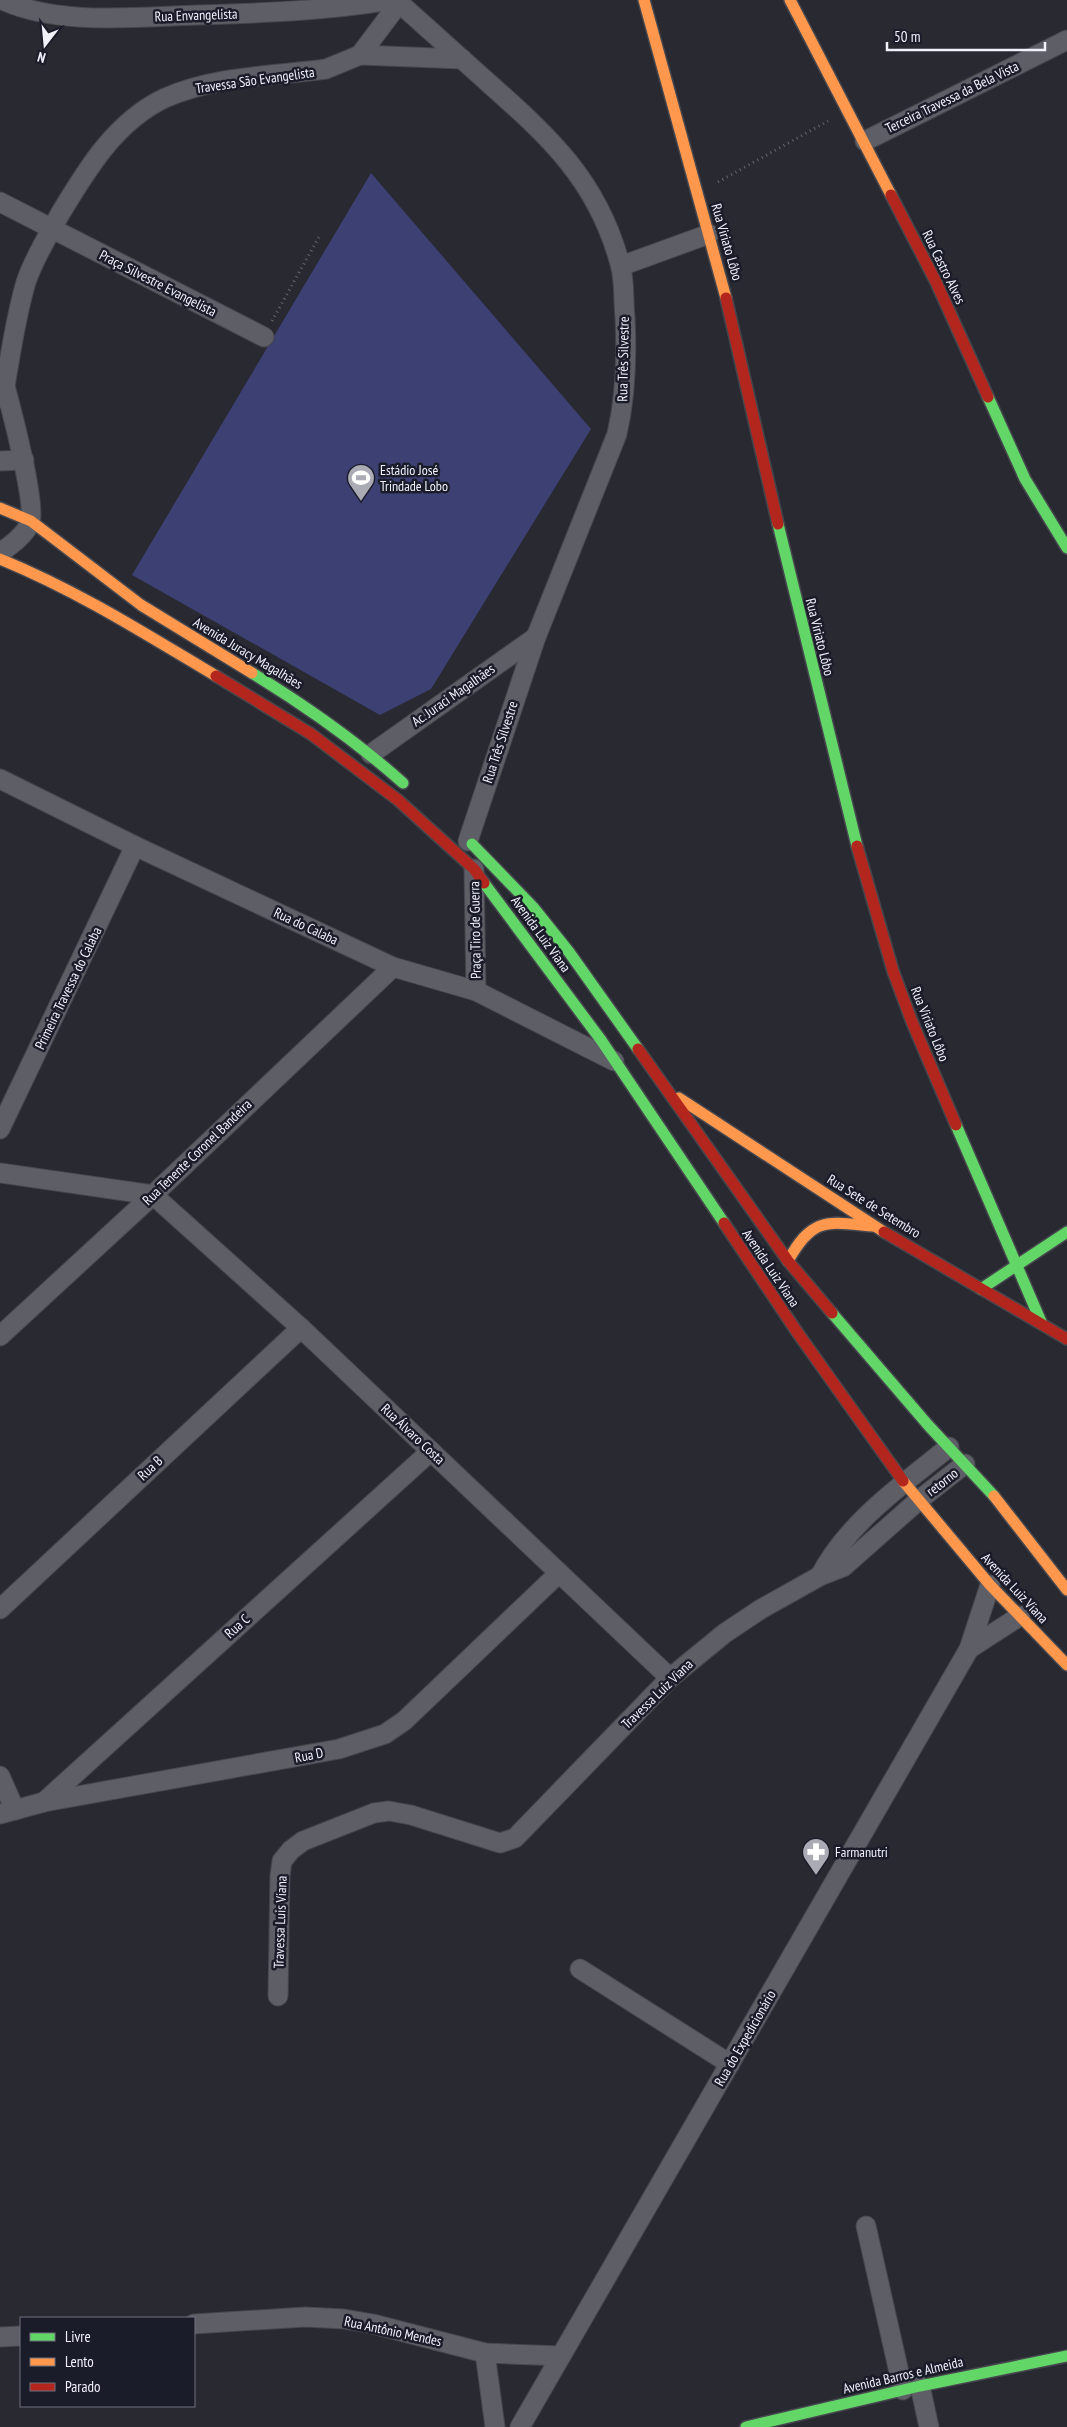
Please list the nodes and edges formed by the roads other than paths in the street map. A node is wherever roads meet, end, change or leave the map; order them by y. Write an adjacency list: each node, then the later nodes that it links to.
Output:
1 (2, 0): 6 (street, Rua Envangelista)
2 (644, 0): 13 (main road, Rua Viriato Lôbo)
3 (790, 0): 10 (main road, Rua Castro Alves)
4 (395, 1): 5 (street, Rua Envangelista); 8 (street); 9 (street, Rua Três Silvestre)
5 (326, 4): 6 (street, Rua Envangelista)
6 (268, 6)
7 (1067, 40): 10 (street, Terceira Travessa da Bela Vista)
8 (360, 55): 9 (street); 12 (street, Travessa São Evangelista)
9 (462, 59): 14 (street, Rua Três Silvestre)
10 (865, 140): 21 (main road, Rua Castro Alves)
11 (0, 202): 12 (street, Praça Silvestre Evangelista)
12 (52, 229): 15 (street, Praça Silvestre Evangelista); 16 (street, Travessa São Evangelista)
13 (709, 234): 14 (street); 41 (main road, Rua Viriato Lôbo)
14 (621, 266): 24 (street, Rua Três Silvestre)
15 (264, 337)
16 (2, 392): 18 (street)
17 (0, 460): 18 (street)
18 (24, 460): 20 (street)
19 (0, 508): 20 (main road, Avenida Juracy Magalhães)
20 (31, 521): 22 (street); 25 (main road, Avenida Juracy Magalhães)
21 (1067, 548)
22 (0, 553)
23 (0, 558): 30 (main road)
24 (536, 637): 25 (street, Ac. Juraci Magalhães); 28 (street, Rua Três Silvestre)
25 (370, 754): 27 (main road, Avenida Juracy Magalhães)
26 (0, 780): 29 (street, Rua do Calaba)
27 (416, 794)
28 (462, 835): 34 (main road, Avenida Luiz Viana)
29 (135, 846): 31 (street, Rua do Calaba); 35 (street, Primeira Travessa do Calaba)
30 (474, 868): 32 (street, Praça Tiro de Guerra); 33 (main road, Avenida Luiz Viana)
31 (393, 967): 32 (street, Rua do Calaba); 37 (street, Rua Tenente Coronel Bandeira)
32 (476, 991): 33 (street, Rua do Calaba)
33 (616, 1061): 50 (main road, Avenida Luiz Viana)
34 (669, 1092): 38 (main road, Rua Sete de Setembro); 40 (main road, Avenida Luiz Viana)
35 (0, 1129)
36 (0, 1172): 37 (street)
37 (152, 1195): 44 (street, Rua Álvaro Costa); 45 (street, Rua Tenente Coronel Bandeira)
38 (874, 1226): 40 (main road); 42 (main road, Rua Sete de Setembro)
39 (1067, 1232): 41 (main road)
40 (788, 1261): 47 (main road, Avenida Luiz Viana)
41 (1016, 1265): 42 (main road); 43 (main road, Rua Viriato Lôbo)
42 (981, 1289): 43 (main road, Rua Sete de Setembro)
43 (1042, 1324): 46 (main road, Rua Sete de Setembro)
44 (301, 1328): 48 (street, Rua Álvaro Costa); 56 (street, Rua B)
45 (0, 1336)
46 (1067, 1339)
47 (948, 1446): 49 (main road, Avenida Luiz Viana); 50 (street, retorno)
48 (431, 1451): 52 (street, Rua Álvaro Costa); 62 (street, Rua C)
49 (965, 1464): 51 (street, retorno); 54 (main road, Avenida Luiz Viana)
50 (904, 1482): 51 (main road, Avenida Luiz Viana); 53 (street, Travessa Luiz Viana)
51 (918, 1500): 53 (street, Travessa Luiz Viana); 55 (main road, Avenida Luiz Viana)
52 (558, 1574): 60 (street, Rua Álvaro Costa); 62 (street, Rua D)
53 (820, 1576): 60 (street, Travessa Luiz Viana)
54 (1064, 1581)
55 (990, 1584): 57 (main road, Avenida Luiz Viana); 58 (street, Rua do Expedicionário)
56 (0, 1609)
57 (1020, 1616): 58 (street, Rua do Expedicionário); 59 (main road, Avenida Luiz Viana)
58 (969, 1648): 67 (street, Rua do Expedicionário)
59 (1067, 1665)
60 (670, 1678): 64 (street, Travessa Luiz Viana)
61 (0, 1776): 63 (street)
62 (44, 1802): 63 (street, Rua D)
63 (7, 1812)
64 (515, 1838): 66 (street, Travessa Luis Viana)
65 (580, 1969): 67 (street)
66 (278, 1996)
67 (730, 2064): 73 (street, Rua do Expedicionário)
68 (866, 2226): 75 (street)
69 (195, 2324): 72 (street, Rua Antônio Mendes)
70 (20, 2336): 71 (street)
71 (0, 2338)
72 (485, 2353): 73 (street, Rua Antônio Mendes); 76 (street)
73 (561, 2356): 77 (street, Rua do Expedicionário)
74 (1067, 2356): 75 (main road, Avenida Barros e Almeida)
75 (911, 2388): 78 (main road, Avenida Barros e Almeida); 79 (street)
76 (495, 2427)
77 (520, 2427)
78 (746, 2427)
79 (929, 2427)

